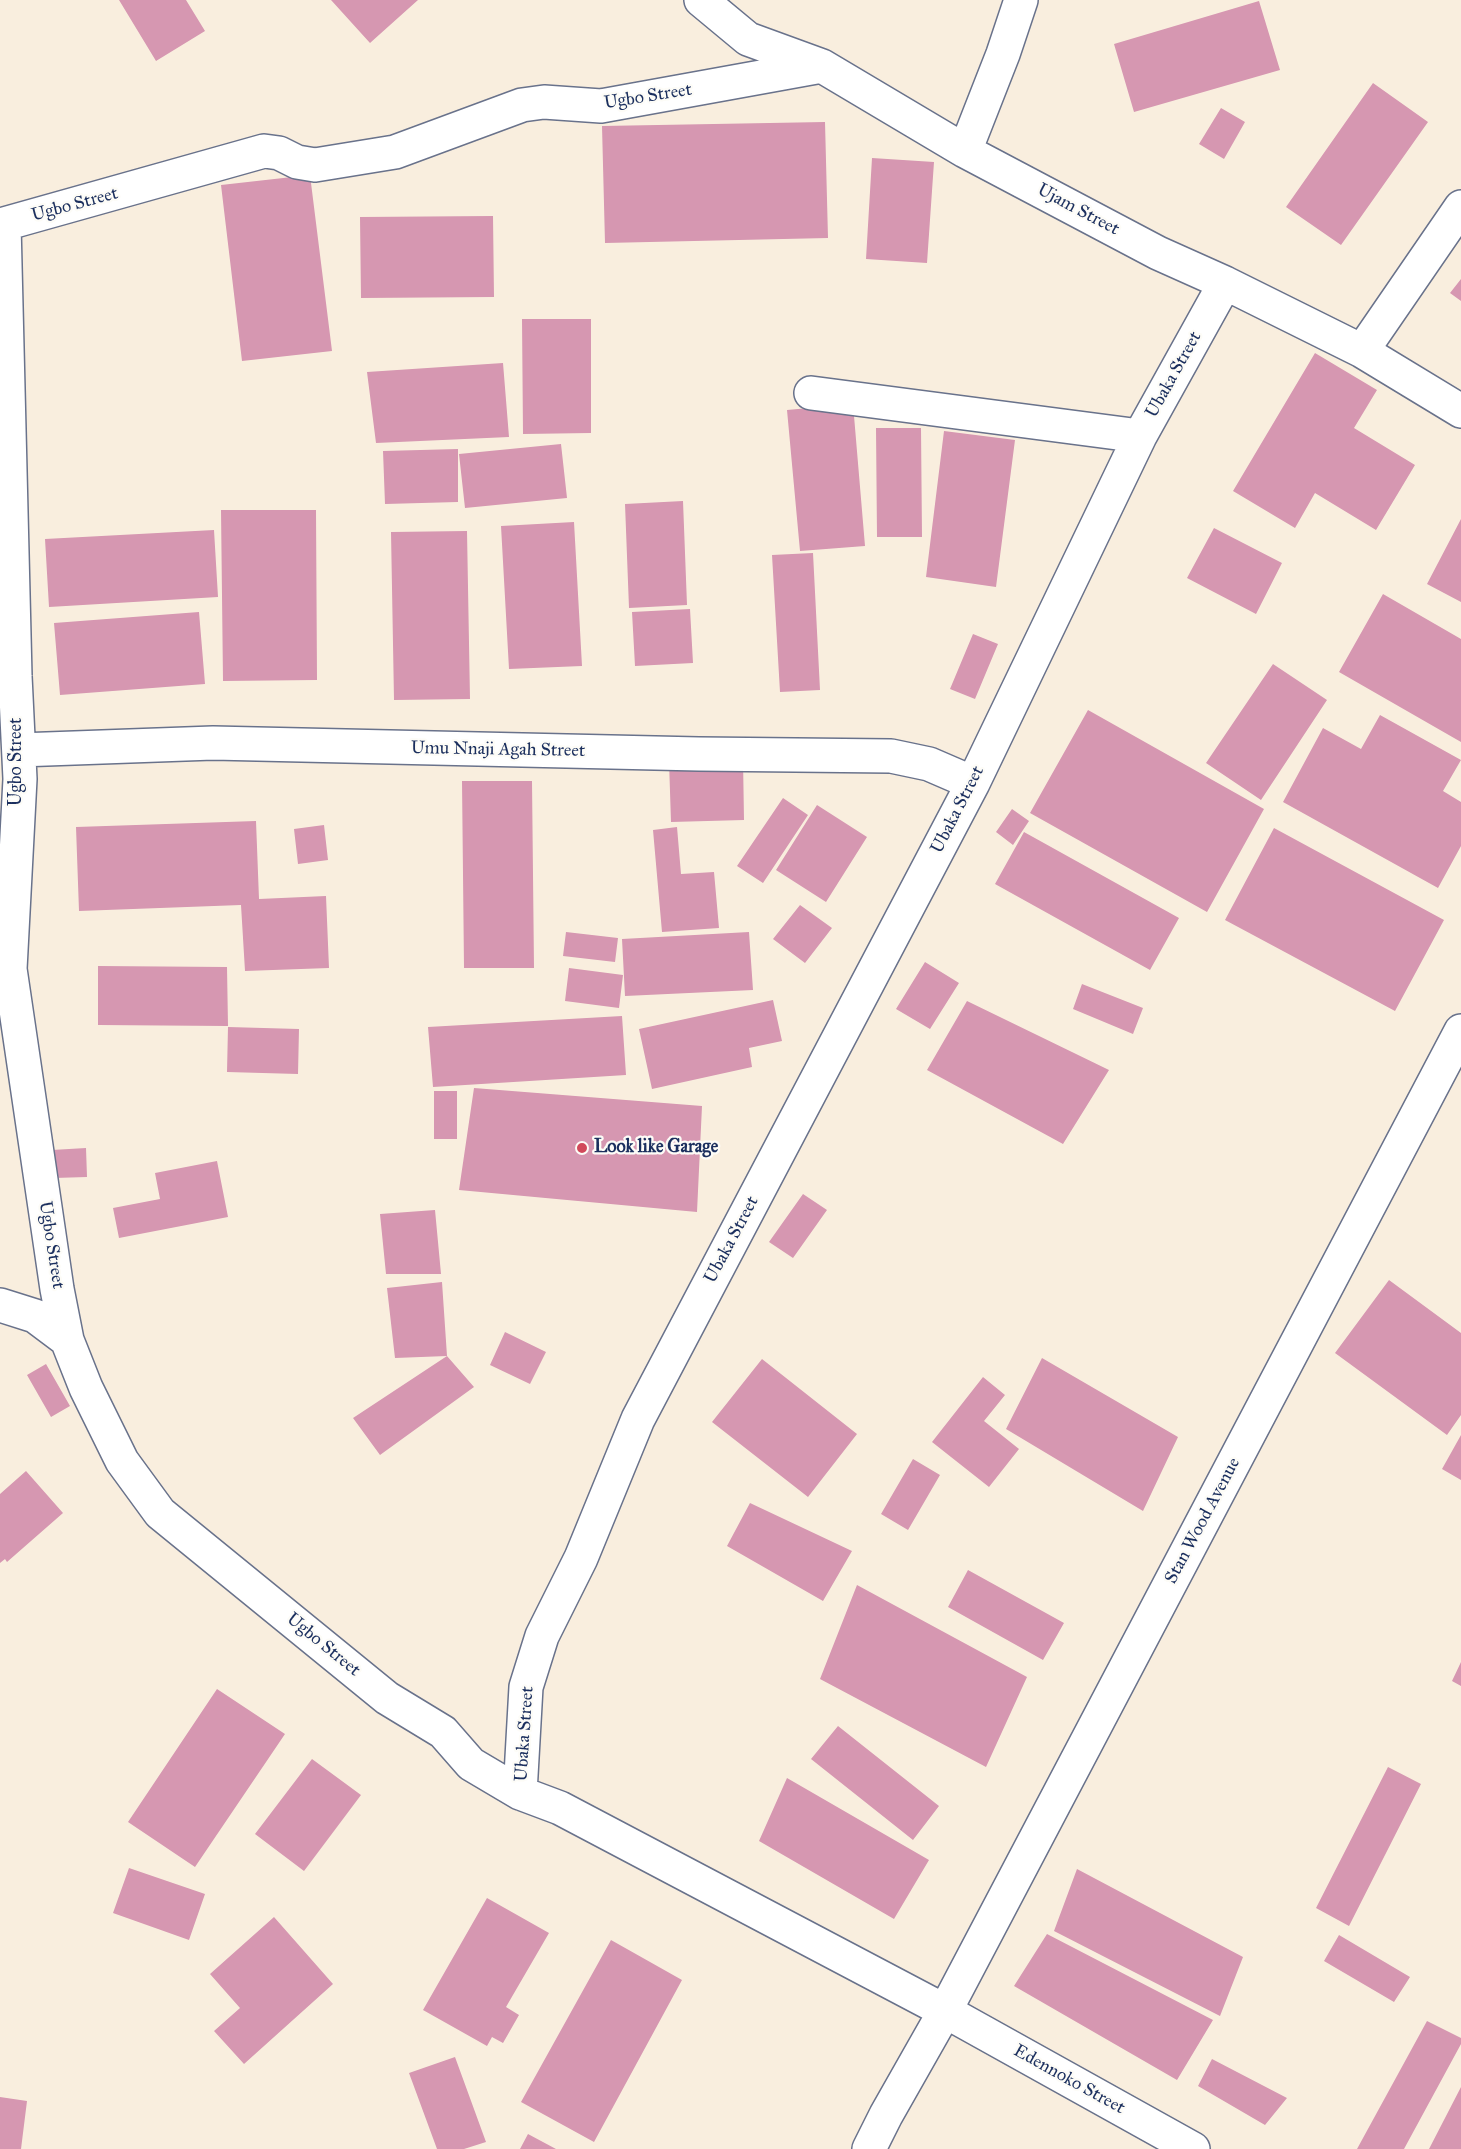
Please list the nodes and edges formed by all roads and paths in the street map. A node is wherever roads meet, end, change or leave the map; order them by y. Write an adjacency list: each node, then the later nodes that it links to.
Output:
1 (701, 0): 3 (street, Ujam Street)
2 (1021, 0): 4 (street)
3 (822, 66): 4 (street, Ujam Street); 6 (street, Ugbo Street)
4 (965, 151): 7 (street, Ujam Street)
5 (1461, 207): 8 (street)
6 (2, 222): 12 (street, Ugbo Street)
7 (1225, 283): 8 (street, Ujam Street); 11 (street, Ubaka Street)
8 (1362, 351): 10 (street, Ujam Street)
9 (811, 393): 11 (street)
10 (1461, 411)
11 (1140, 436): 13 (street, Ubaka Street)
12 (19, 750): 13 (street, Umu Nnaji Agah Street); 16 (street, Ugbo Street)
13 (973, 783): 17 (street, Ubaka Street)
14 (1461, 1031): 18 (street, Stan Wood Avenue)
15 (0, 1305): 16 (street)
16 (67, 1340): 17 (street, Ugbo Street)
17 (520, 1793): 18 (street, Ubaka Street)
18 (945, 2012): 19 (street, Stan Wood Avenue); 20 (street, Edennoko Street)
19 (869, 2149)
20 (1193, 2149)

